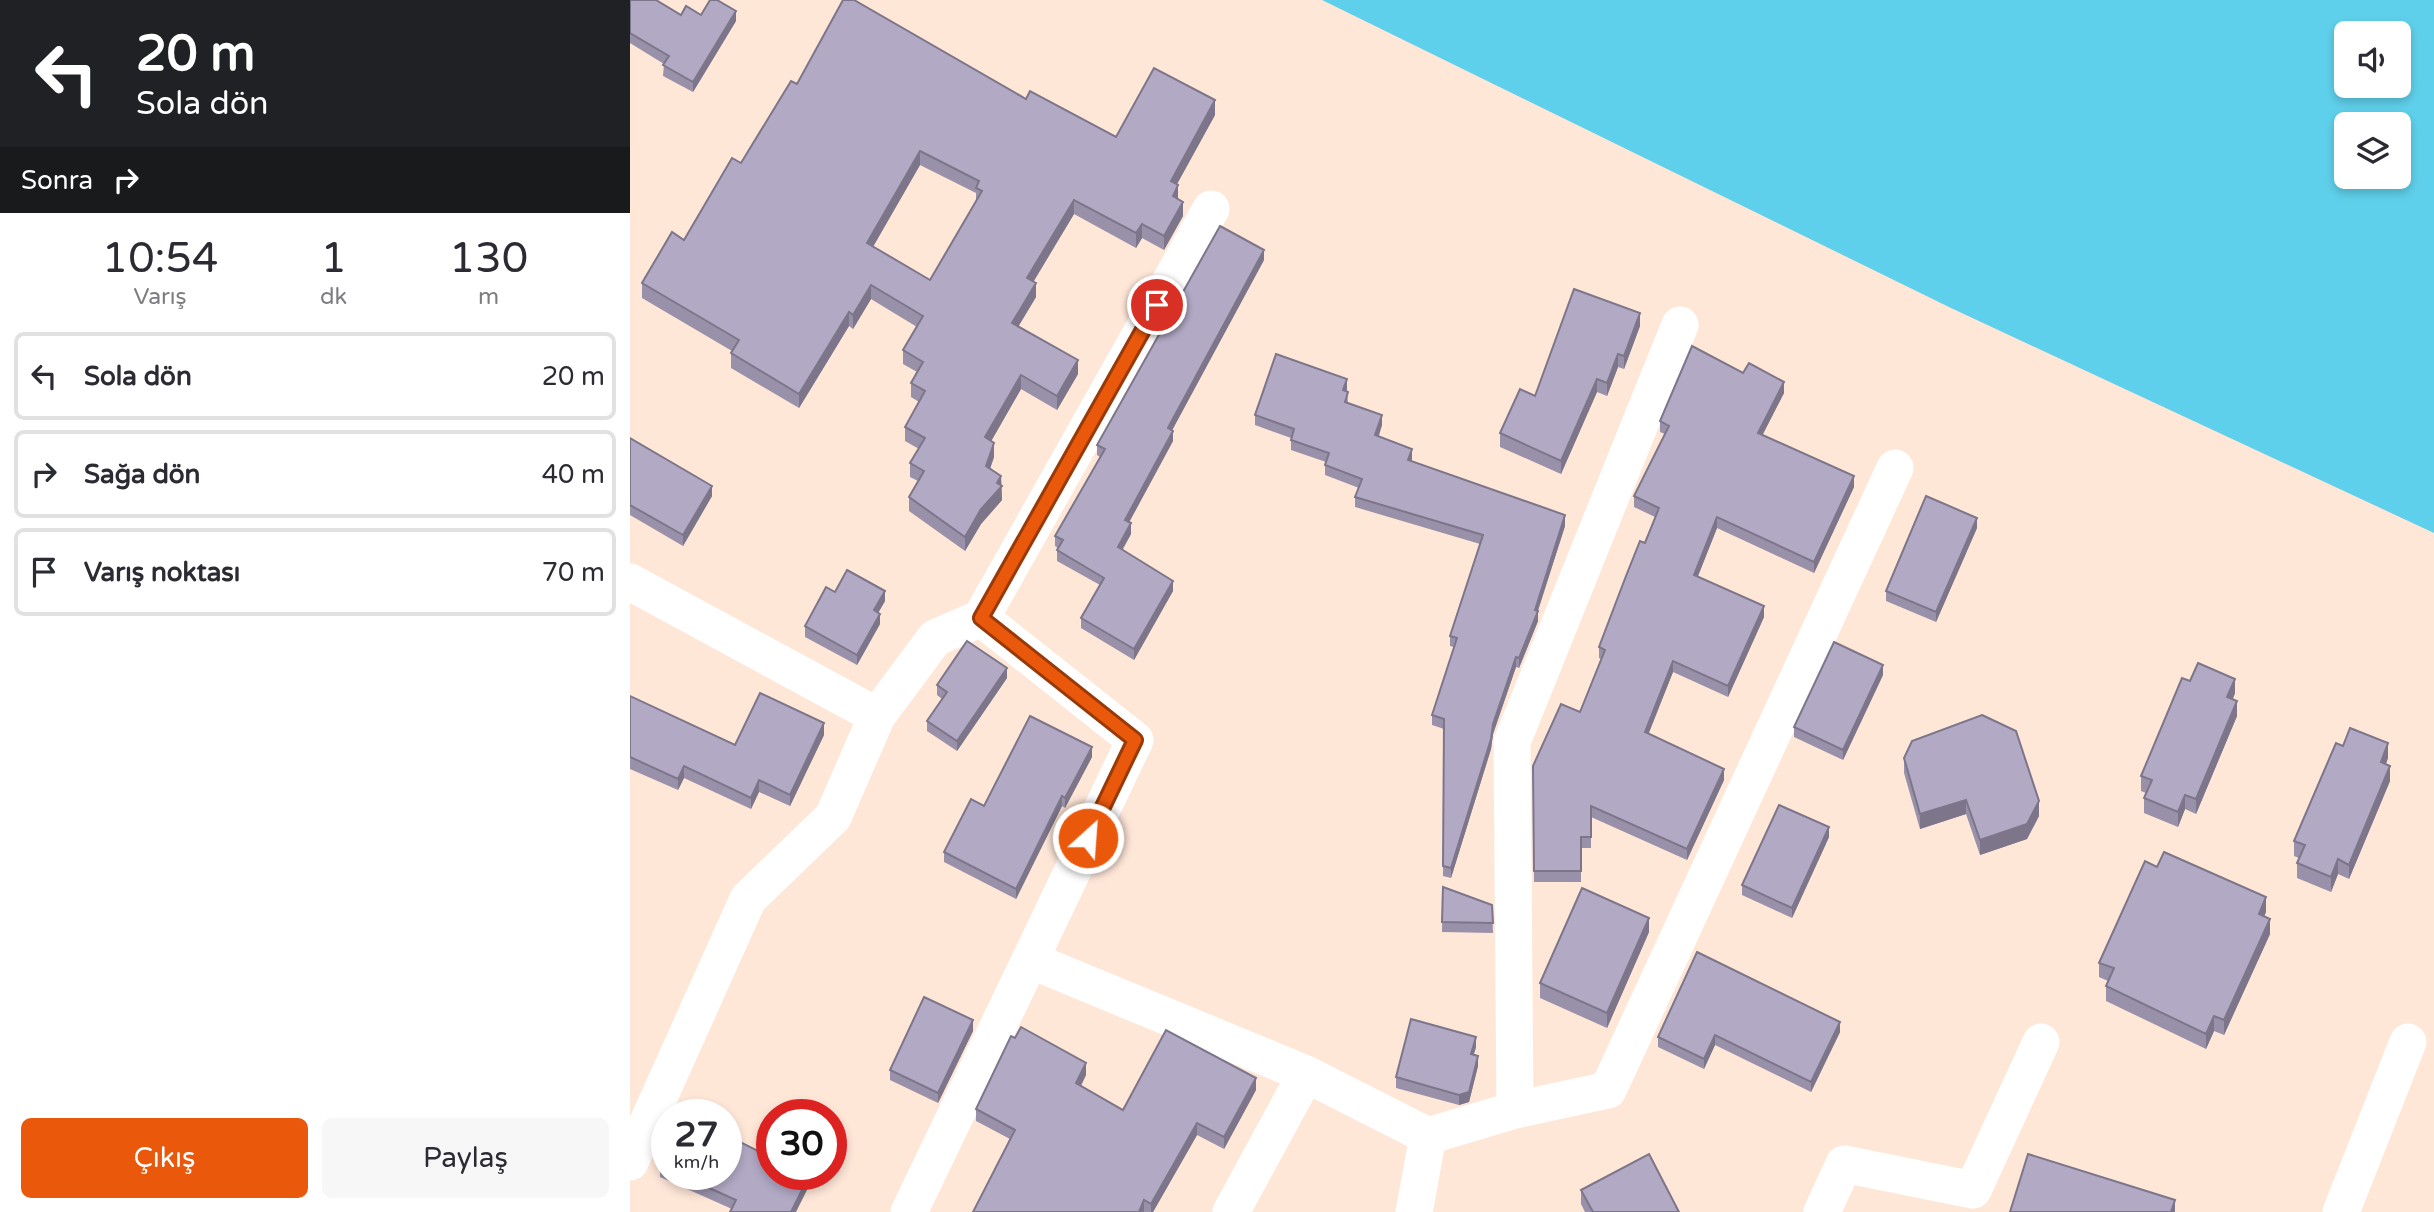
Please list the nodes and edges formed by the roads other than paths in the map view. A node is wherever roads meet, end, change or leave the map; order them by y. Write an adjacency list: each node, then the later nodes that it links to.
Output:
1 (1211, 209): 5 (street)
2 (1680, 324): 11 (street)
3 (1895, 468): 11 (street)
4 (630, 582): 6 (street)
5 (981, 618): 6 (street); 7 (street)
6 (877, 716): 13 (street)
7 (1030, 960): 10 (street); 14 (street)
8 (2041, 1042): 17 (street)
9 (2408, 1042): 18 (street)
10 (1306, 1074): 12 (street); 15 (street)
11 (1515, 1110): 12 (street)
12 (1428, 1136): 16 (street)
13 (630, 1162)
14 (909, 1212)
15 (1231, 1212)
16 (1414, 1212)
17 (1822, 1212)
18 (2341, 1212)

